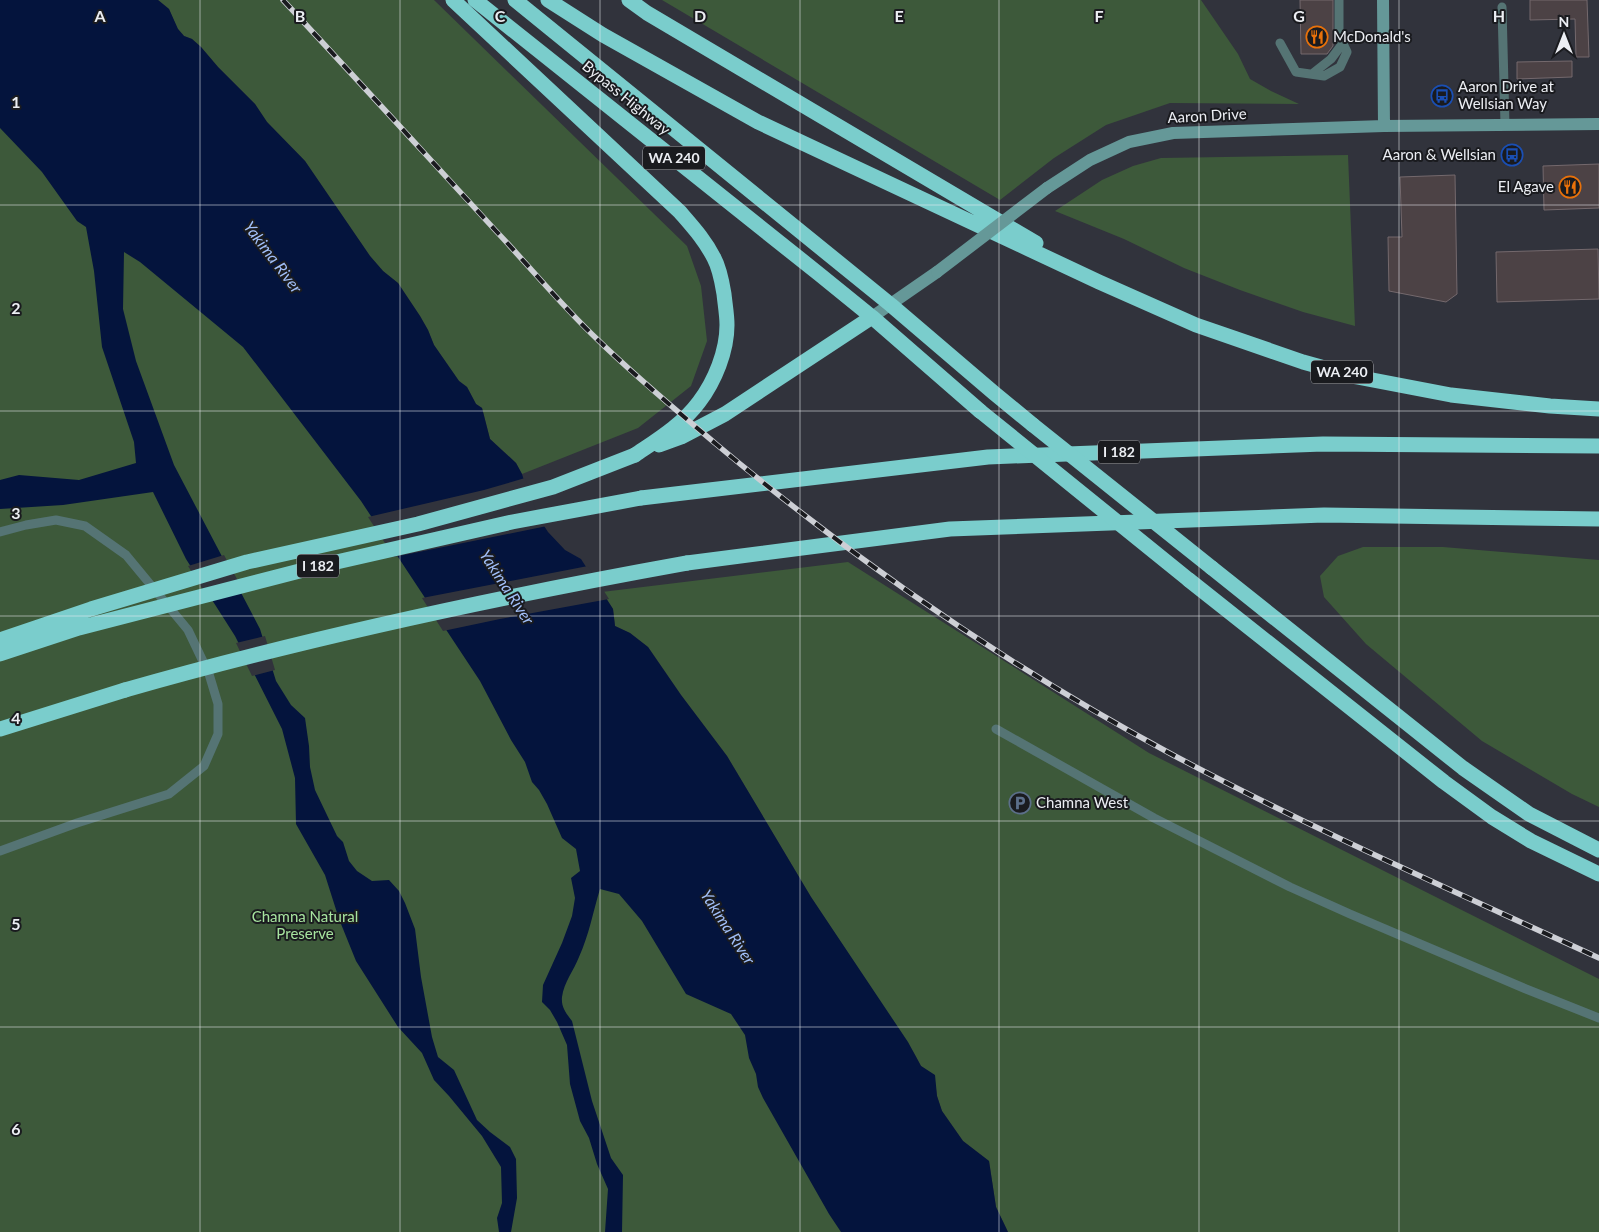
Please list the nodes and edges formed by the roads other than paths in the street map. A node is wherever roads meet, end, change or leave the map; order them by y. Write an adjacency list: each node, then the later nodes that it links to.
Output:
1 (453, 0): 18 (highway)
2 (475, 0): 15 (highway, Bypass Highway / WA 240)
3 (515, 0): 14 (highway, Bypass Highway)
4 (548, 0): 13 (highway, WA 240)
5 (629, 0): 13 (highway)
6 (1338, 0): 9 (lane)
7 (1384, 0): 12 (main road)
8 (1502, 7): 11 (lane)
9 (1280, 43)
10 (1599, 124): 11 (main road, Aaron Drive)
11 (1505, 125): 12 (main road, Aaron Drive)
12 (1384, 126): 14 (main road, Aaron Drive, bridge)
13 (1099, 282): 16 (highway, WA 240)
14 (891, 305): 15 (main road, Aaron Drive); 27 (highway, Bypass Highway, bridge)
15 (872, 318): 18 (highway); 29 (highway, WA 240, bridge)
16 (1599, 408)
17 (1599, 446): 24 (highway, I 182, bridge)
18 (634, 455): 23 (highway, bridge)
19 (1526, 519): 20 (highway); 21 (highway); 25 (highway, bridge)
20 (1599, 519)
21 (1599, 528)
22 (0, 532): 28 (lane)
23 (0, 640)
24 (0, 654)
25 (0, 729)
26 (996, 730): 30 (lane)
27 (1599, 850)
28 (0, 851)
29 (1599, 874)
30 (1599, 1018)

